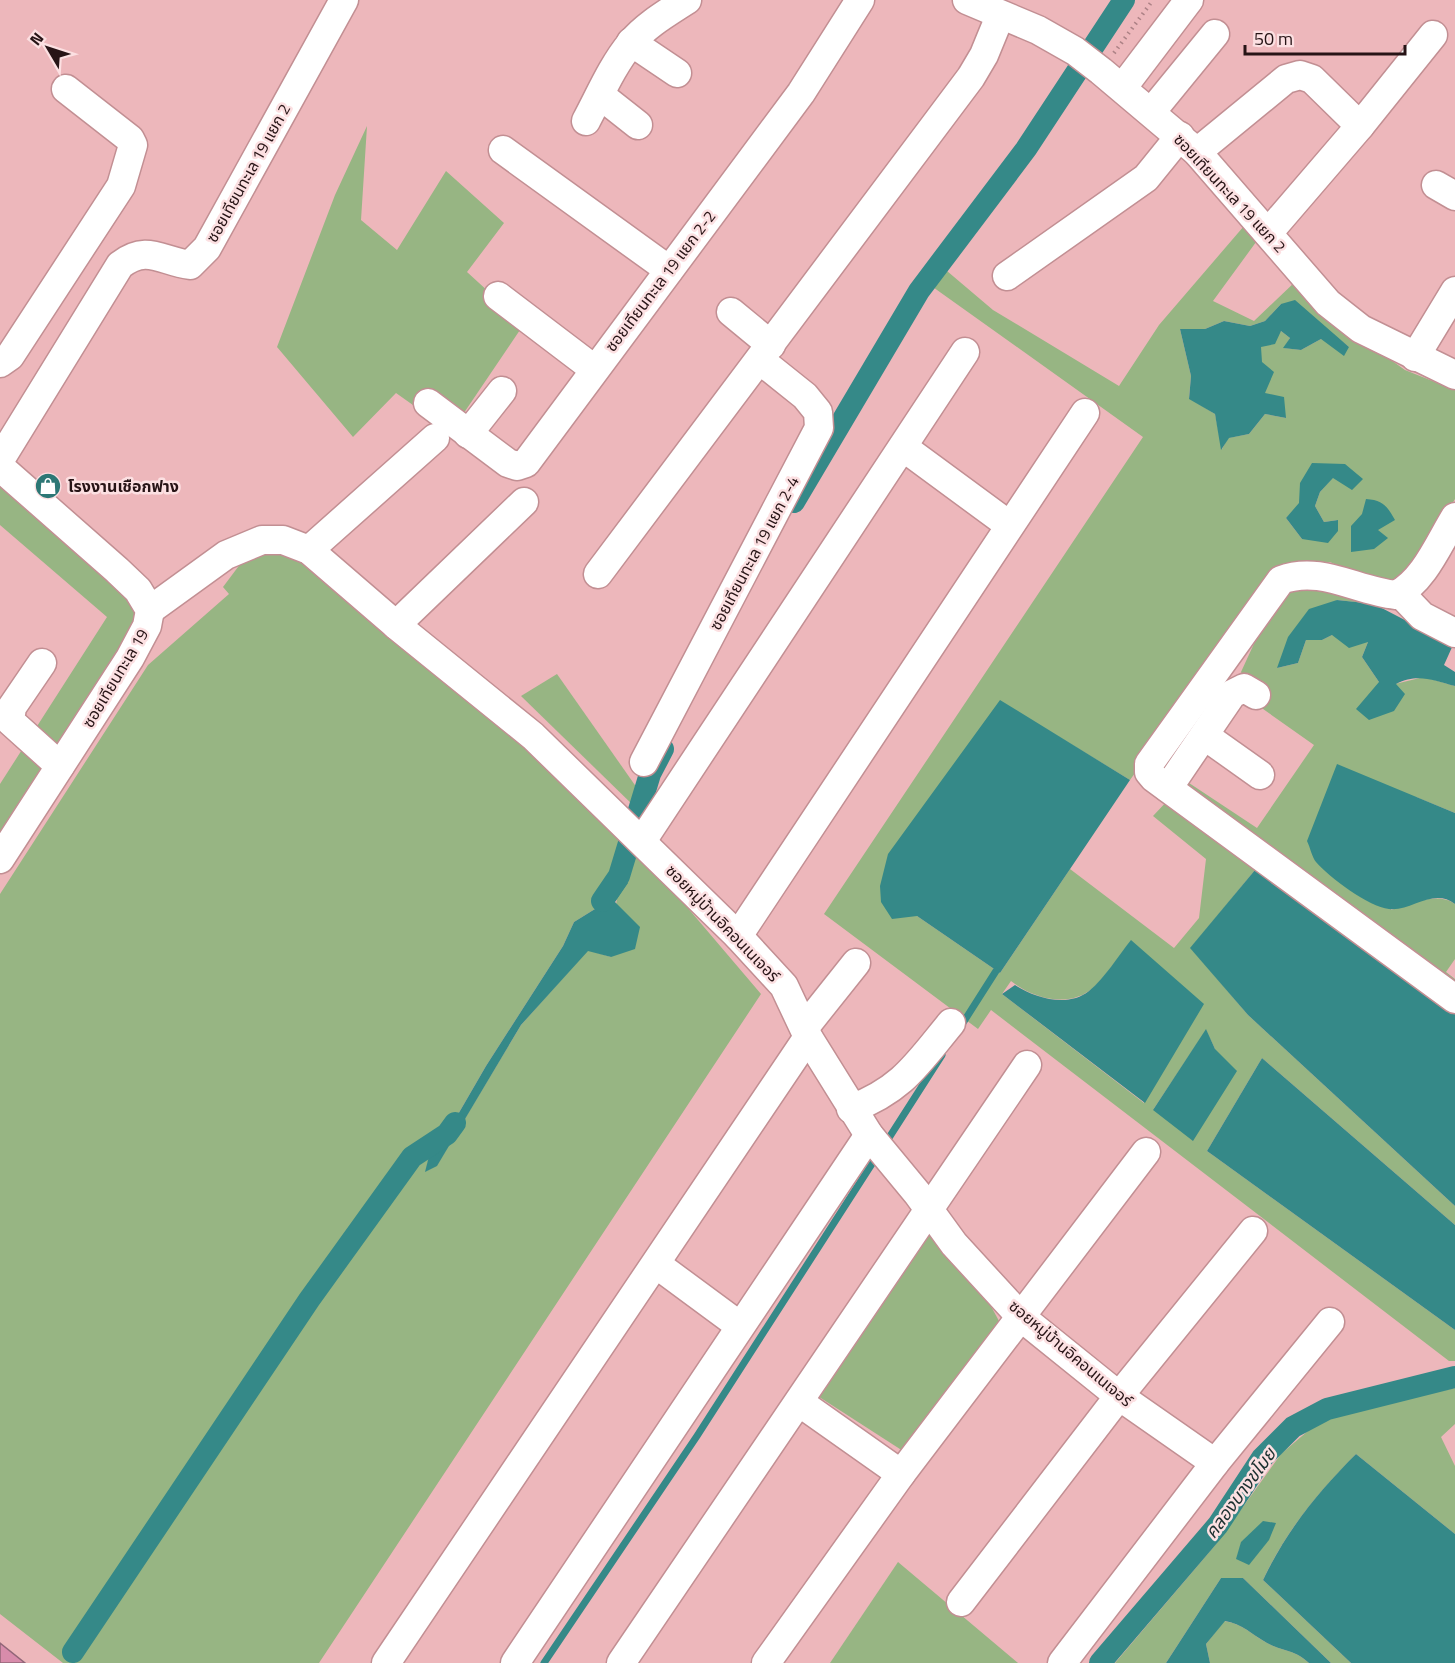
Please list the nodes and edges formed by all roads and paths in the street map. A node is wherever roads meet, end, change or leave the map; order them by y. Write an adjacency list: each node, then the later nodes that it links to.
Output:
1 (344, 0): 38 (street, ซอยเทียนทะเล 19 แยก 2)
2 (687, 0): 9 (street)
3 (860, 0): 21 (street, ซอยเทียนทะเล 19 แยก 2-2)
4 (1152, 0): 10 (path)
5 (1189, 0): 10 (street)
6 (984, 6): 10 (street, ซอยเทียนทะเล 19 แยก 2); 26 (street)
7 (1215, 34): 14 (street)
8 (1433, 35): 17 (street)
9 (632, 42): 11 (street); 13 (street)
10 (1099, 69): 14 (street, ซอยเทียนทะเล 19 แยก 2)
11 (677, 73)
12 (66, 89): 29 (street)
13 (600, 95): 15 (street); 16 (street)
14 (1152, 111): 18 (street, ซอยเทียนทะเล 19 แยก 2)
15 (586, 121)
16 (638, 125)
17 (1360, 126): 18 (street); 20 (street)
18 (1188, 144): 20 (street, ซอยเทียนทะเล 19 แยก 2); 22 (street)
19 (503, 150): 21 (street)
20 (1268, 233): 28 (street, ซอยเทียนทะเล 19 แยก 2)
21 (669, 270): 30 (street, ซอยเทียนทะเล 19 แยก 2-2)
22 (1007, 276)
23 (1455, 291): 28 (street)
24 (498, 296): 30 (street)
25 (731, 312): 26 (street, ซอยเทียนทะเล 19 แยก 2-4)
26 (766, 352): 44 (street); 52 (street, ซอยเทียนทะเล 19 แยก 2-4)
27 (964, 352): 37 (street)
28 (1415, 357): 31 (street, ซอยเทียนทะเล 19 แยก 2)
29 (0, 363)
30 (594, 369): 35 (street, ซอยเทียนทะเล 19 แยก 2-2)
31 (1455, 375)
32 (502, 391): 35 (street)
33 (428, 404): 35 (street, ซอยเทียนทะเล 19 แยก 2-2)
34 (1085, 412): 42 (street)
35 (468, 434)
36 (435, 438): 43 (street)
37 (903, 447): 42 (street); 56 (street)
38 (0, 460)
39 (0, 467): 46 (street, ซอยเทียนทะเล 19)
40 (524, 502): 47 (street)
41 (1455, 517): 45 (street)
42 (1009, 525): 58 (street)
43 (309, 550): 46 (street, ซอยหมู่บ้านอิคอนเนเจอร์); 47 (street, ซอยหมู่บ้านอิคอนเนเจอร์)
44 (598, 574)
45 (1400, 593): 48 (street); 55 (street)
46 (150, 610): 53 (street, ซอยเทียนทะเล 19)
47 (396, 625): 56 (street, ซอยหมู่บ้านอิคอนเนเจอร์)
48 (1455, 633)
49 (42, 663): 53 (street)
50 (1256, 695): 51 (street)
51 (1205, 736): 54 (street); 55 (street)
52 (644, 762)
53 (60, 766): 57 (street, ซอยเทียนทะเล 19)
54 (1260, 775)
55 (1168, 788): 60 (street)
56 (642, 841): 58 (street, ซอยหมู่บ้านอิคอนเนเจอร์)
57 (0, 859)
58 (738, 936): 62 (street, ซอยหมู่บ้านอิคอนเนเจอร์)
59 (856, 963): 62 (street)
60 (1455, 999)
61 (951, 1023): 64 (street)
62 (806, 1032): 64 (street, ซอยหมู่บ้านอิคอนเนเจอร์); 69 (street)
63 (1027, 1065): 67 (street)
64 (851, 1108): 65 (street, ซอยหมู่บ้านอิคอนเนเจอร์)
65 (878, 1145): 67 (street, ซอยหมู่บ้านอิคอนเนเจอร์); 72 (street)
66 (1146, 1152): 70 (street)
67 (930, 1210): 70 (street, ซอยหมู่บ้านอิคอนเนเจอร์); 74 (street)
68 (1253, 1231): 73 (street)
69 (656, 1264): 72 (street); 78 (street)
70 (1021, 1317): 73 (street, ซอยหมู่บ้านอิคอนเนเจอร์); 76 (street)
71 (1330, 1322): 75 (street)
72 (740, 1326): 79 (street)
73 (1119, 1396): 75 (street, ซอยหมู่บ้านอิคอนเนเจอร์); 77 (street)
74 (799, 1402): 76 (street); 80 (street)
75 (1215, 1462): 82 (street)
76 (901, 1474): 81 (street)
77 (961, 1602)
78 (386, 1663)
79 (515, 1663)
80 (621, 1663)
81 (766, 1663)
82 (1062, 1663)

